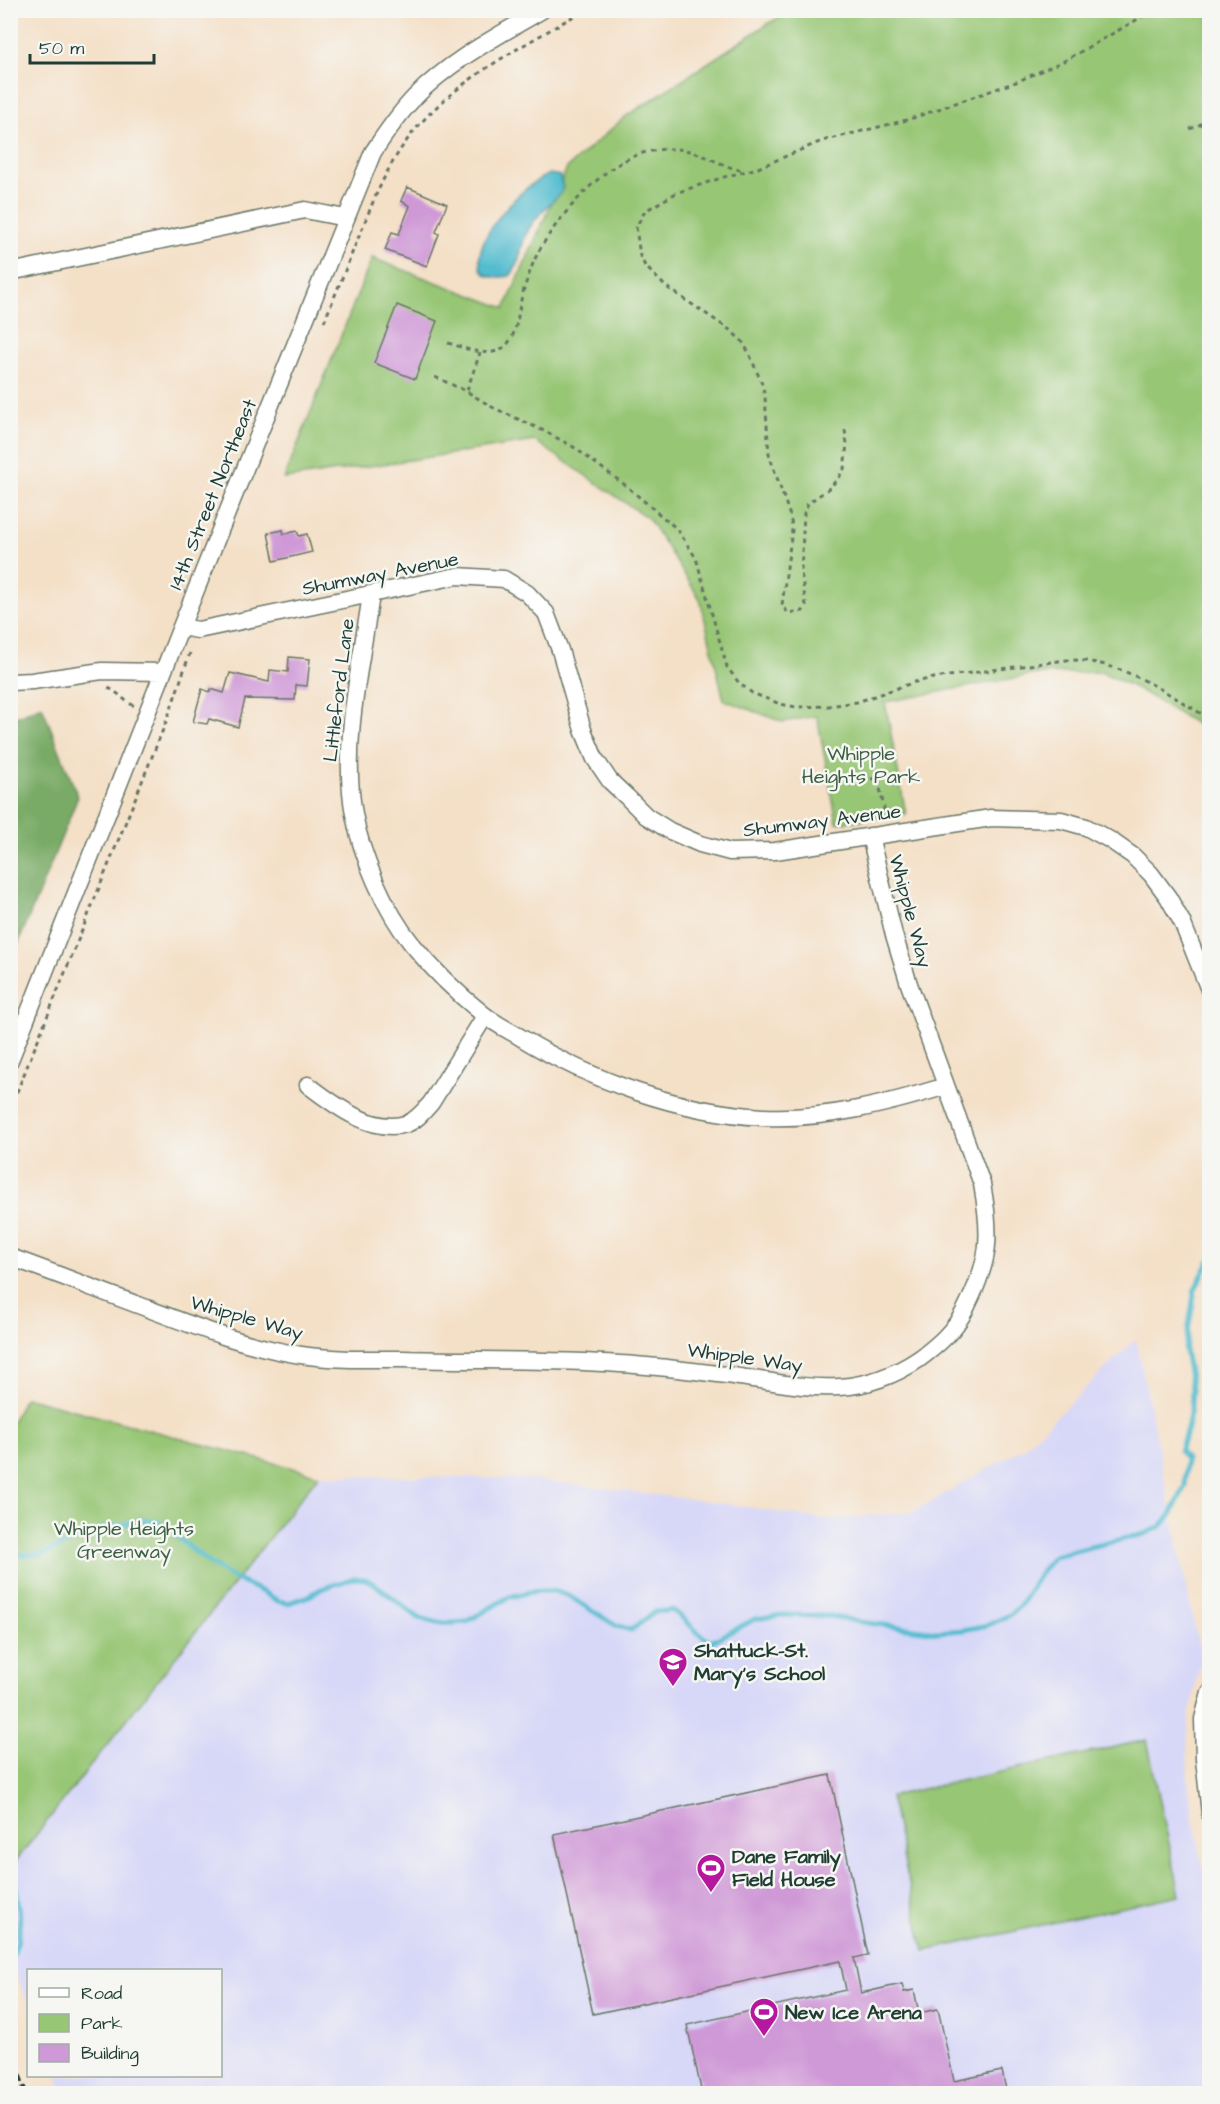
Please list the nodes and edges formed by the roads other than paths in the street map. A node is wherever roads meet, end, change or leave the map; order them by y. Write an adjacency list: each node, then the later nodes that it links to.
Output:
1 (542, 10): 2 (street, 14th Street Northeast)
2 (345, 218): 3 (street); 5 (street, 14th Street Northeast)
3 (10, 272)
4 (371, 595): 5 (street, Shumway Avenue); 8 (street, Shumway Avenue); 10 (street, Littleford Lane)
5 (181, 627): 6 (street, 14th Street Northeast)
6 (163, 672): 7 (street); 11 (street, 14th Street Northeast)
7 (10, 682)
8 (870, 836): 9 (street, Shumway Avenue); 13 (street, Whipple Way)
9 (1209, 992)
10 (485, 1016): 12 (street); 13 (street, Littleford Lane)
11 (10, 1060)
12 (308, 1085)
13 (946, 1086): 14 (street, Whipple Way)
14 (10, 1257)
15 (1209, 1692): 16 (street)
16 (1209, 1814)

